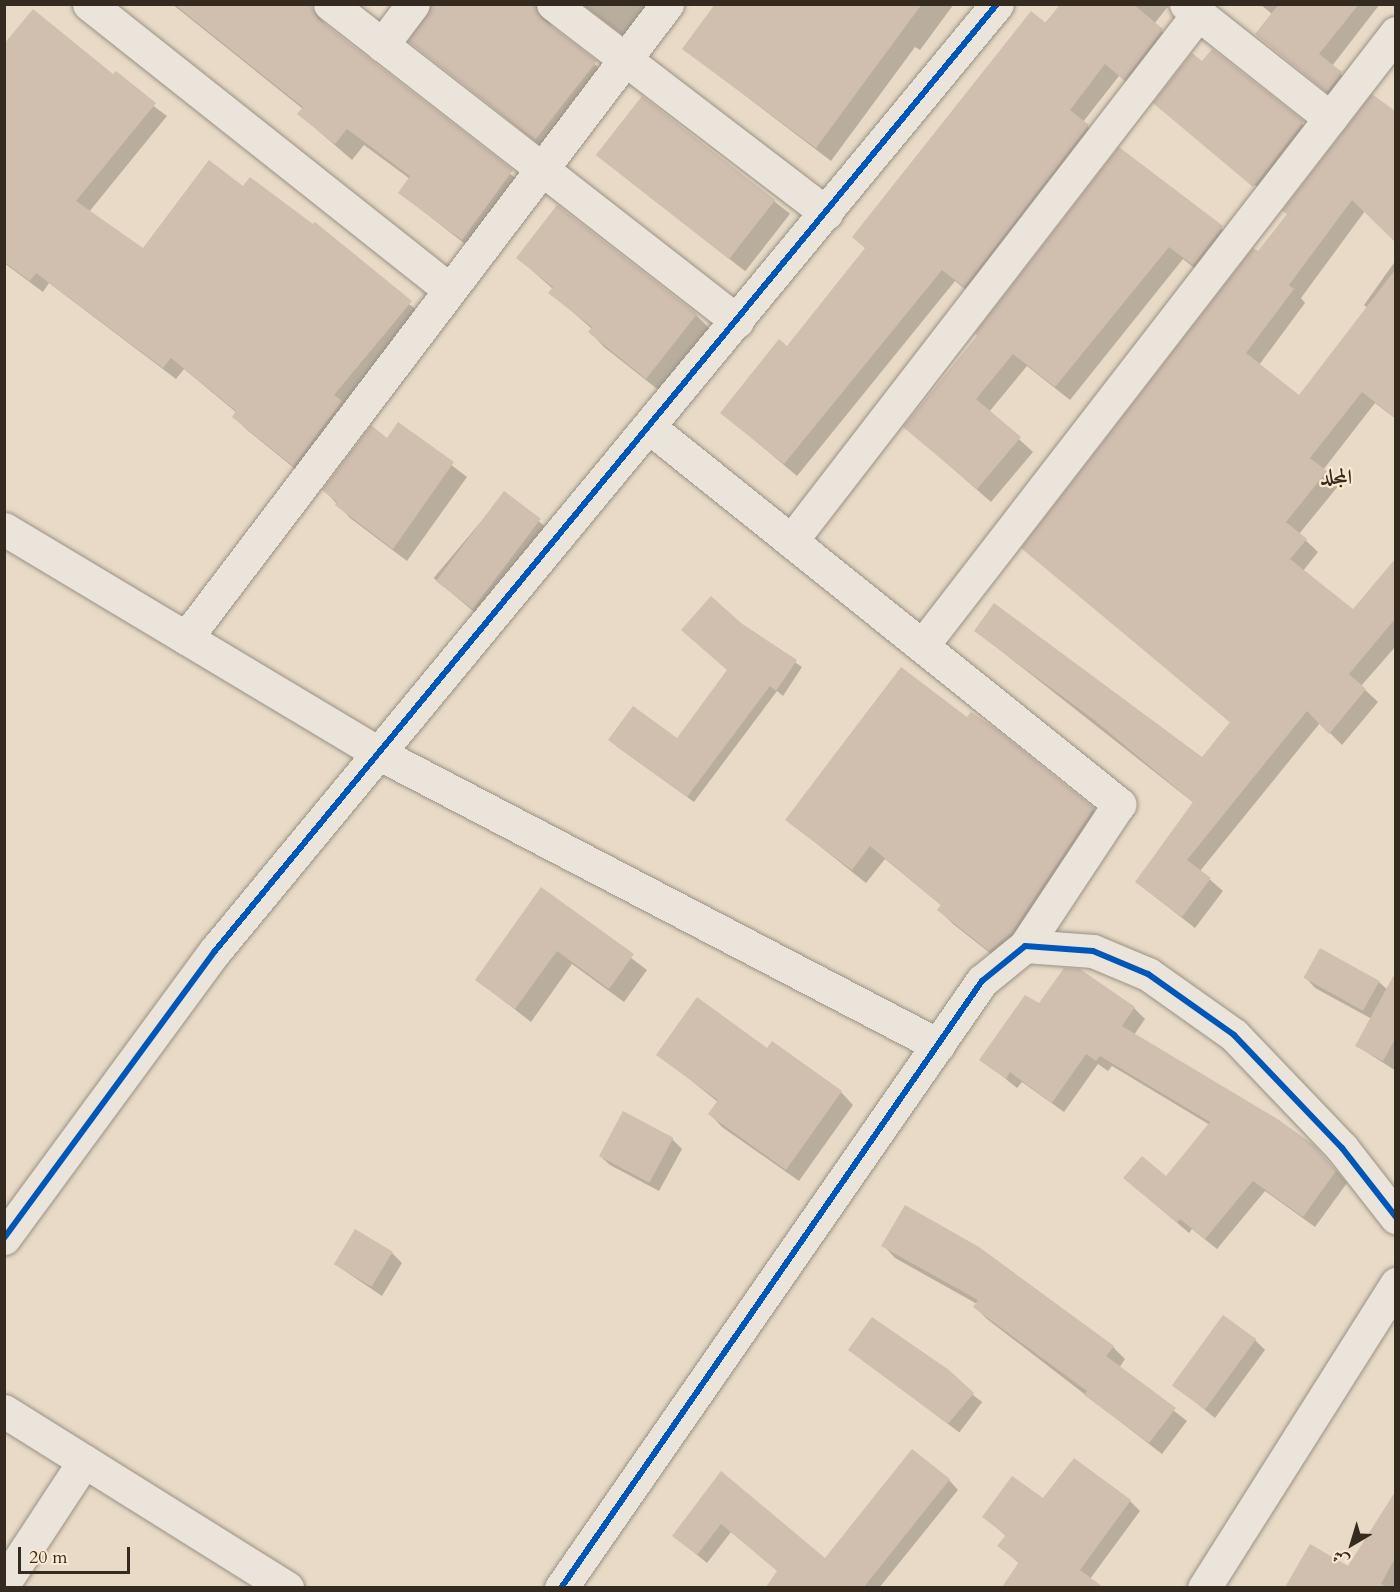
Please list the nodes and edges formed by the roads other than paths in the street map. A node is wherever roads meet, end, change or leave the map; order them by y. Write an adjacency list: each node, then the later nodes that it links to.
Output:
1 (89, 4): 14 (street)
2 (330, 4): 9 (street)
3 (413, 4): 9 (street)
4 (553, 4): 10 (street)
5 (667, 4): 10 (street)
6 (998, 4): 13 (street)
7 (1192, 9): 11 (street); 18 (street)
8 (1395, 33): 11 (street)
9 (382, 45): 12 (street)
10 (625, 60): 12 (street); 13 (street)
11 (1330, 118): 20 (street)
12 (542, 168): 14 (street); 15 (street)
13 (826, 213): 15 (street)
14 (449, 290): 19 (street)
15 (737, 321): 16 (street)
16 (650, 427): 18 (street); 21 (street)
17 (4, 529): 19 (street)
18 (791, 541): 20 (street)
19 (186, 638): 21 (street)
20 (922, 646): 22 (street)
21 (378, 753): 23 (street); 25 (street)
22 (1025, 946): 23 (street); 24 (street)
23 (938, 1045): 31 (street)
24 (1395, 1217)
25 (4, 1238)
26 (1395, 1284): 32 (street)
27 (4, 1411): 28 (street)
28 (84, 1461): 29 (street); 30 (street)
29 (4, 1583)
30 (287, 1587)
31 (561, 1587)
32 (1204, 1587)

